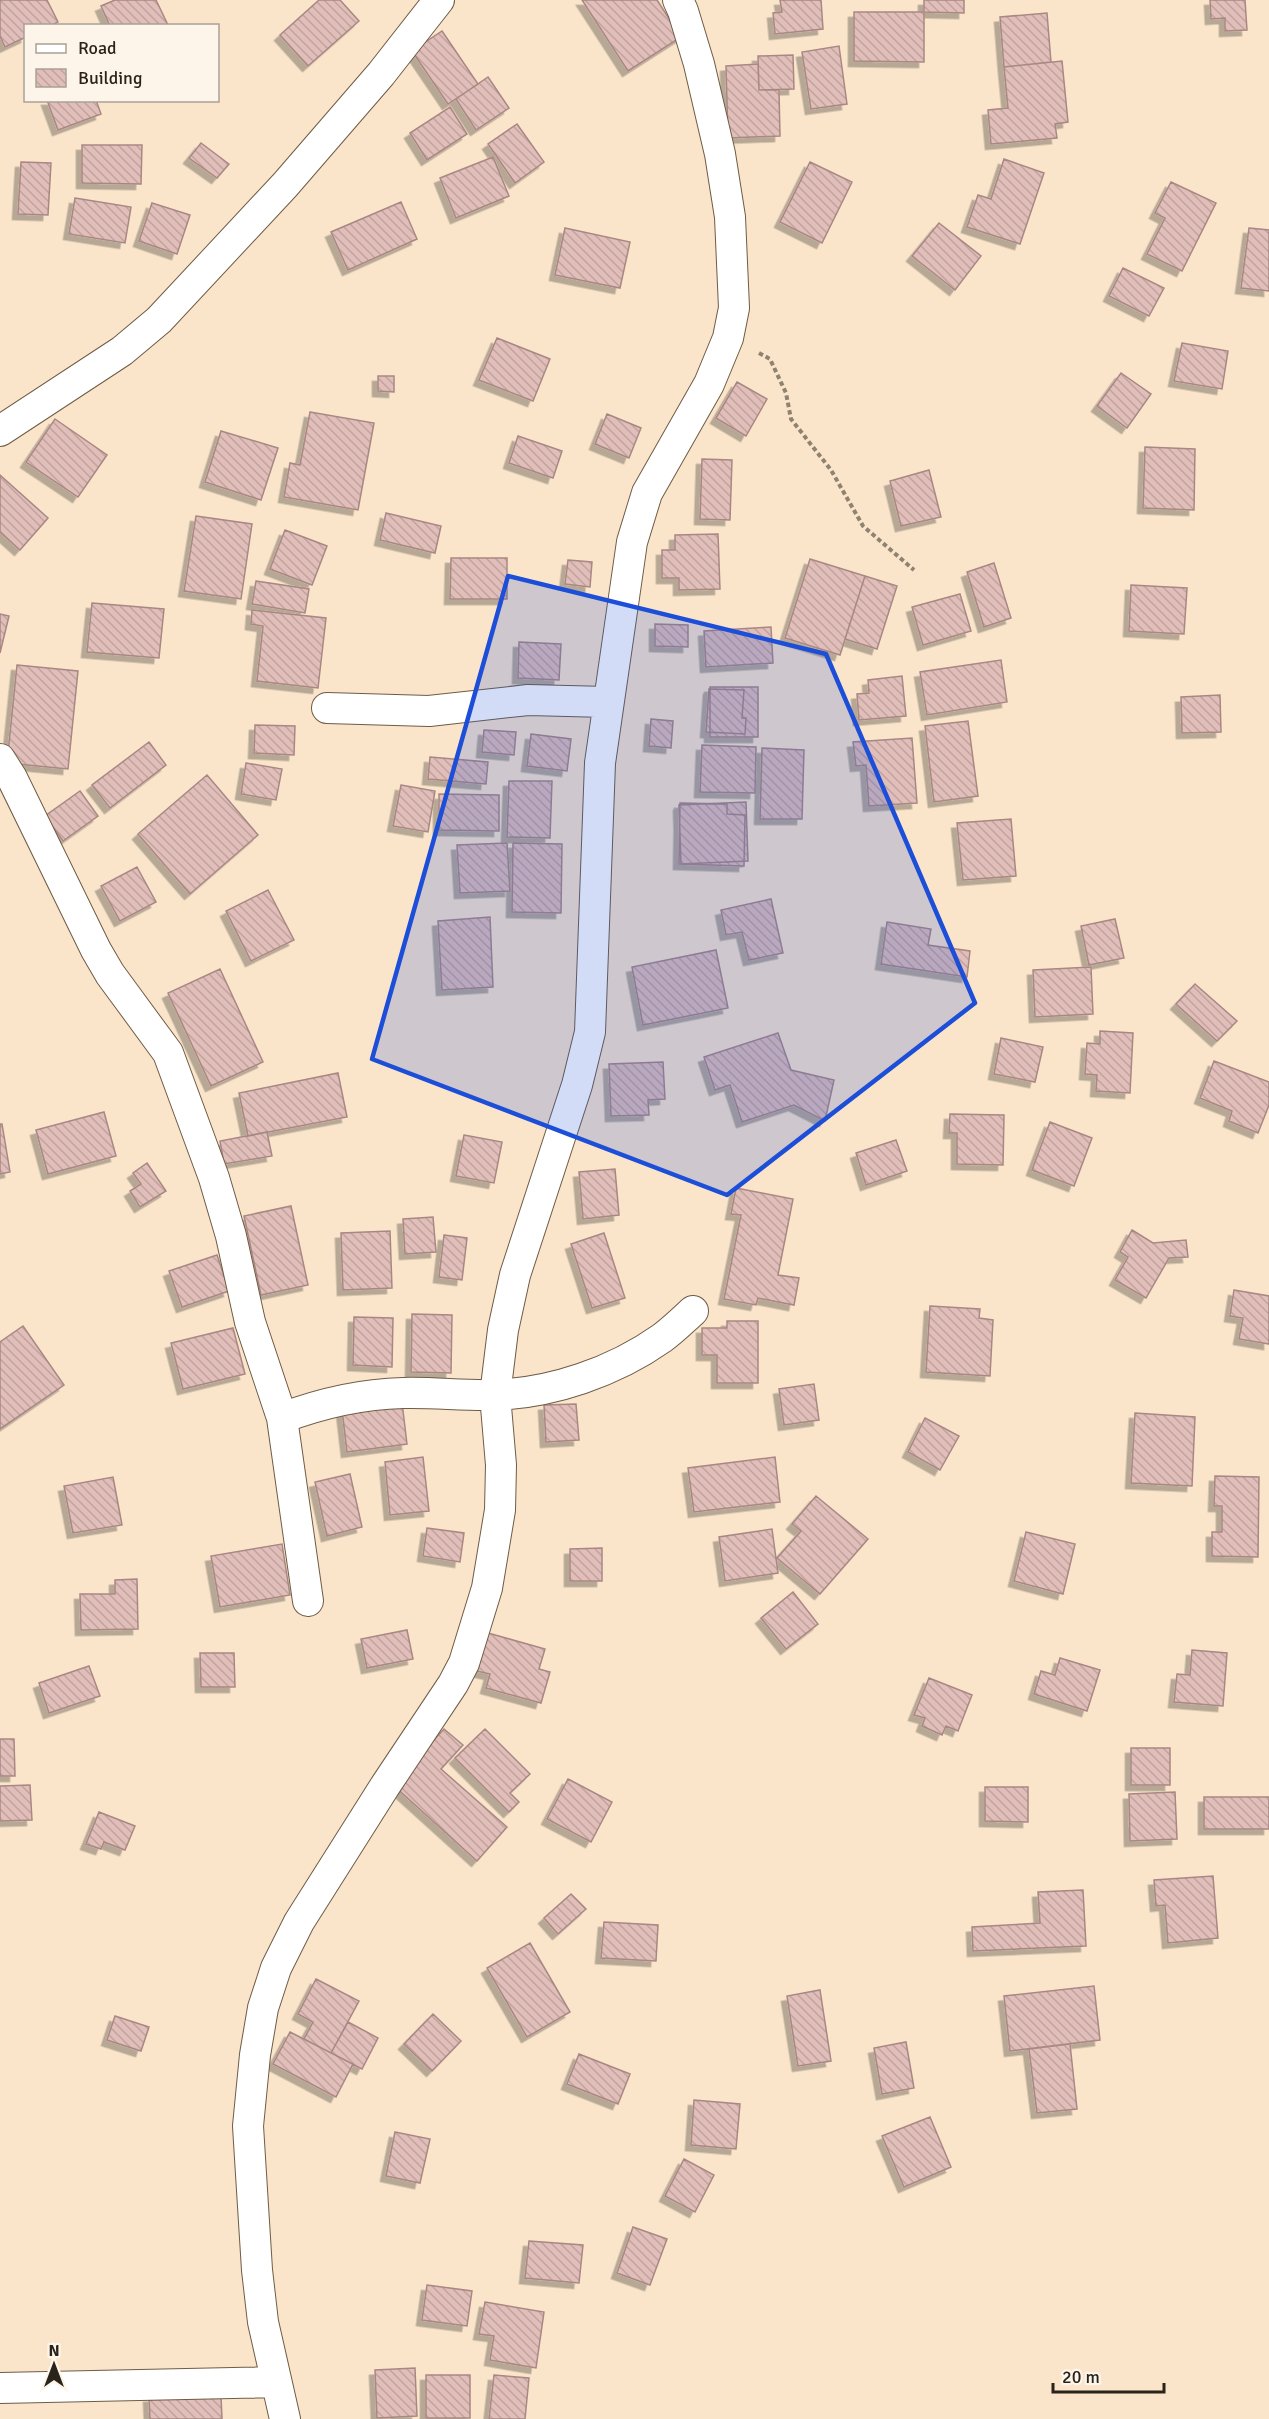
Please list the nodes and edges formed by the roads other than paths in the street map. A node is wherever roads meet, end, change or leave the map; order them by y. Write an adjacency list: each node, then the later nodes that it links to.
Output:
1 (440, 0): 3 (street)
2 (678, 0): 4 (street)
3 (0, 430)
4 (607, 702): 5 (street); 8 (street)
5 (327, 708)
6 (0, 759): 9 (street)
7 (693, 1311): 8 (street)
8 (495, 1395): 9 (street); 11 (street)
9 (282, 1418): 10 (street)
10 (308, 1601)
11 (276, 2382): 12 (street); 13 (street)
12 (0, 2388)
13 (285, 2419)

